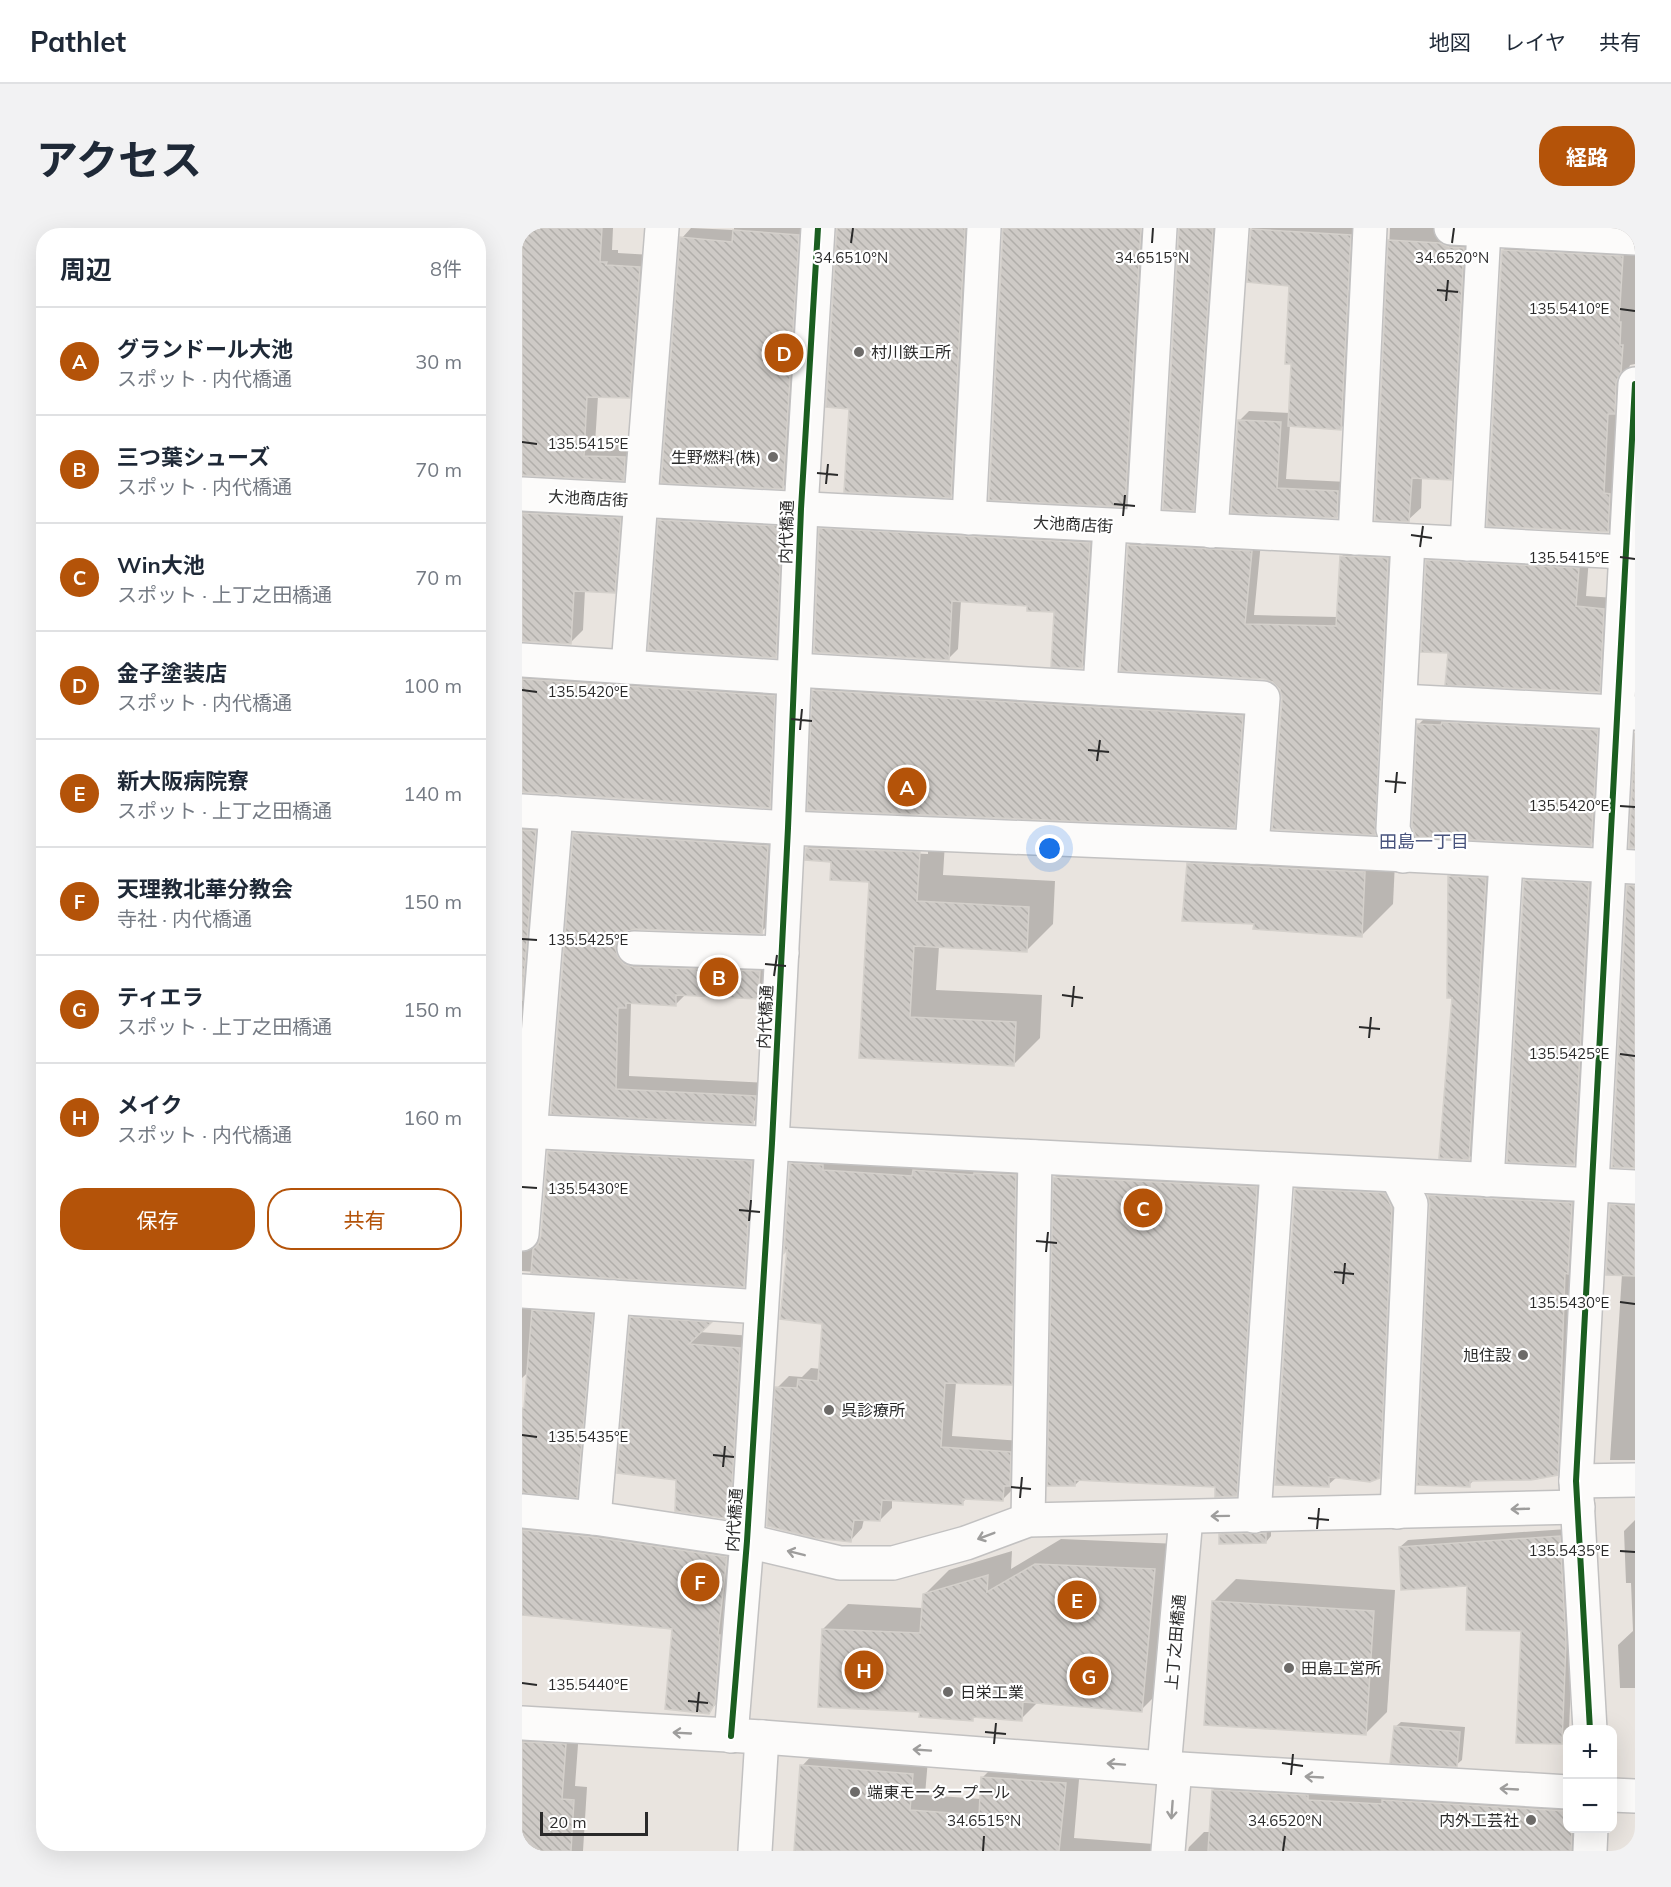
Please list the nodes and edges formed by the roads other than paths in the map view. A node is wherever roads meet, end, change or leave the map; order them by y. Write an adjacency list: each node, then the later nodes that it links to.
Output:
1 (662, 228): 12 (street)
2 (818, 228): 13 (street, 内代橋通)
3 (984, 228): 14 (street)
4 (1160, 228): 16 (street)
5 (1232, 228): 17 (street)
6 (1370, 228): 18 (street)
7 (1451, 228): 8 (street)
8 (1484, 230): 9 (street); 20 (street)
9 (1635, 238)
10 (1635, 384): 21 (street)
11 (522, 494): 12 (street, 大池商店街)
12 (640, 501): 13 (street, 大池商店街); 23 (street)
13 (801, 510): 14 (street, 大池商店街); 24 (street, 内代橋通)
14 (969, 518): 15 (street, 大池商店街)
15 (1110, 526): 16 (street, 大池商店街); 25 (street)
16 (1143, 527): 17 (street, 大池商店街)
17 (1211, 531): 18 (street, 大池商店街)
18 (1354, 538): 19 (street, 大池商店街)
19 (1408, 541): 20 (street, 大池商店街); 26 (street)
20 (1467, 544): 21 (street, 大池商店街)
21 (1625, 552): 27 (street)
22 (522, 660): 23 (street)
23 (628, 667): 24 (street)
24 (794, 674): 25 (street); 30 (street, 内代橋通)
25 (1100, 688): 31 (street)
26 (1400, 701): 27 (street); 32 (street)
27 (1626, 712): 34 (street)
28 (522, 811): 29 (street)
29 (556, 813): 30 (street); 37 (street)
30 (788, 828): 31 (street); 36 (street, 内代橋通)
31 (1252, 847): 32 (street)
32 (1403, 856): 33 (street)
33 (1506, 861): 34 (street); 42 (street)
34 (1622, 867): 43 (street)
35 (634, 948): 36 (street)
36 (782, 953): 38 (street, 内代橋通)
37 (526, 1131): 38 (street); 45 (street)
38 (772, 1143): 39 (street); 48 (street, 内代橋通)
39 (1035, 1157): 40 (street); 56 (street)
40 (1277, 1170): 41 (street); 53 (street)
41 (1398, 1176): 42 (street); 52 (street)
42 (1487, 1180): 43 (street)
43 (1593, 1184): 44 (street); 50 (street)
44 (1635, 1187)
45 (522, 1234)
46 (522, 1292): 47 (street)
47 (613, 1297): 48 (street); 55 (street)
48 (761, 1307): 57 (street, 内代橋通)
49 (1635, 1480): 50 (street)
50 (1577, 1494): 52 (street, one-way to 52); 59 (street)
51 (522, 1511): 55 (street)
52 (1397, 1512): 53 (street)
53 (1254, 1516): 54 (street, one-way to 54)
54 (1186, 1517): 56 (street); 61 (street, 上丁之田橋通)
55 (594, 1518): 57 (street)
56 (1028, 1520): 57 (street, one-way to 57)
57 (747, 1541): 60 (street, 内代橋通)
58 (522, 1723): 60 (street, one-way to 58)
59 (1590, 1725)
60 (746, 1737): 61 (street, one-way to 60); 66 (street, 内代橋通)
61 (1169, 1768): 62 (street, one-way to 61); 67 (street, 上丁之田橋通, one-way to 67)
62 (1563, 1792)
63 (1617, 1795): 64 (street)
64 (1635, 1796)
65 (1591, 1833): 68 (street)
66 (755, 1851)
67 (1168, 1851)
68 (1590, 1851)

